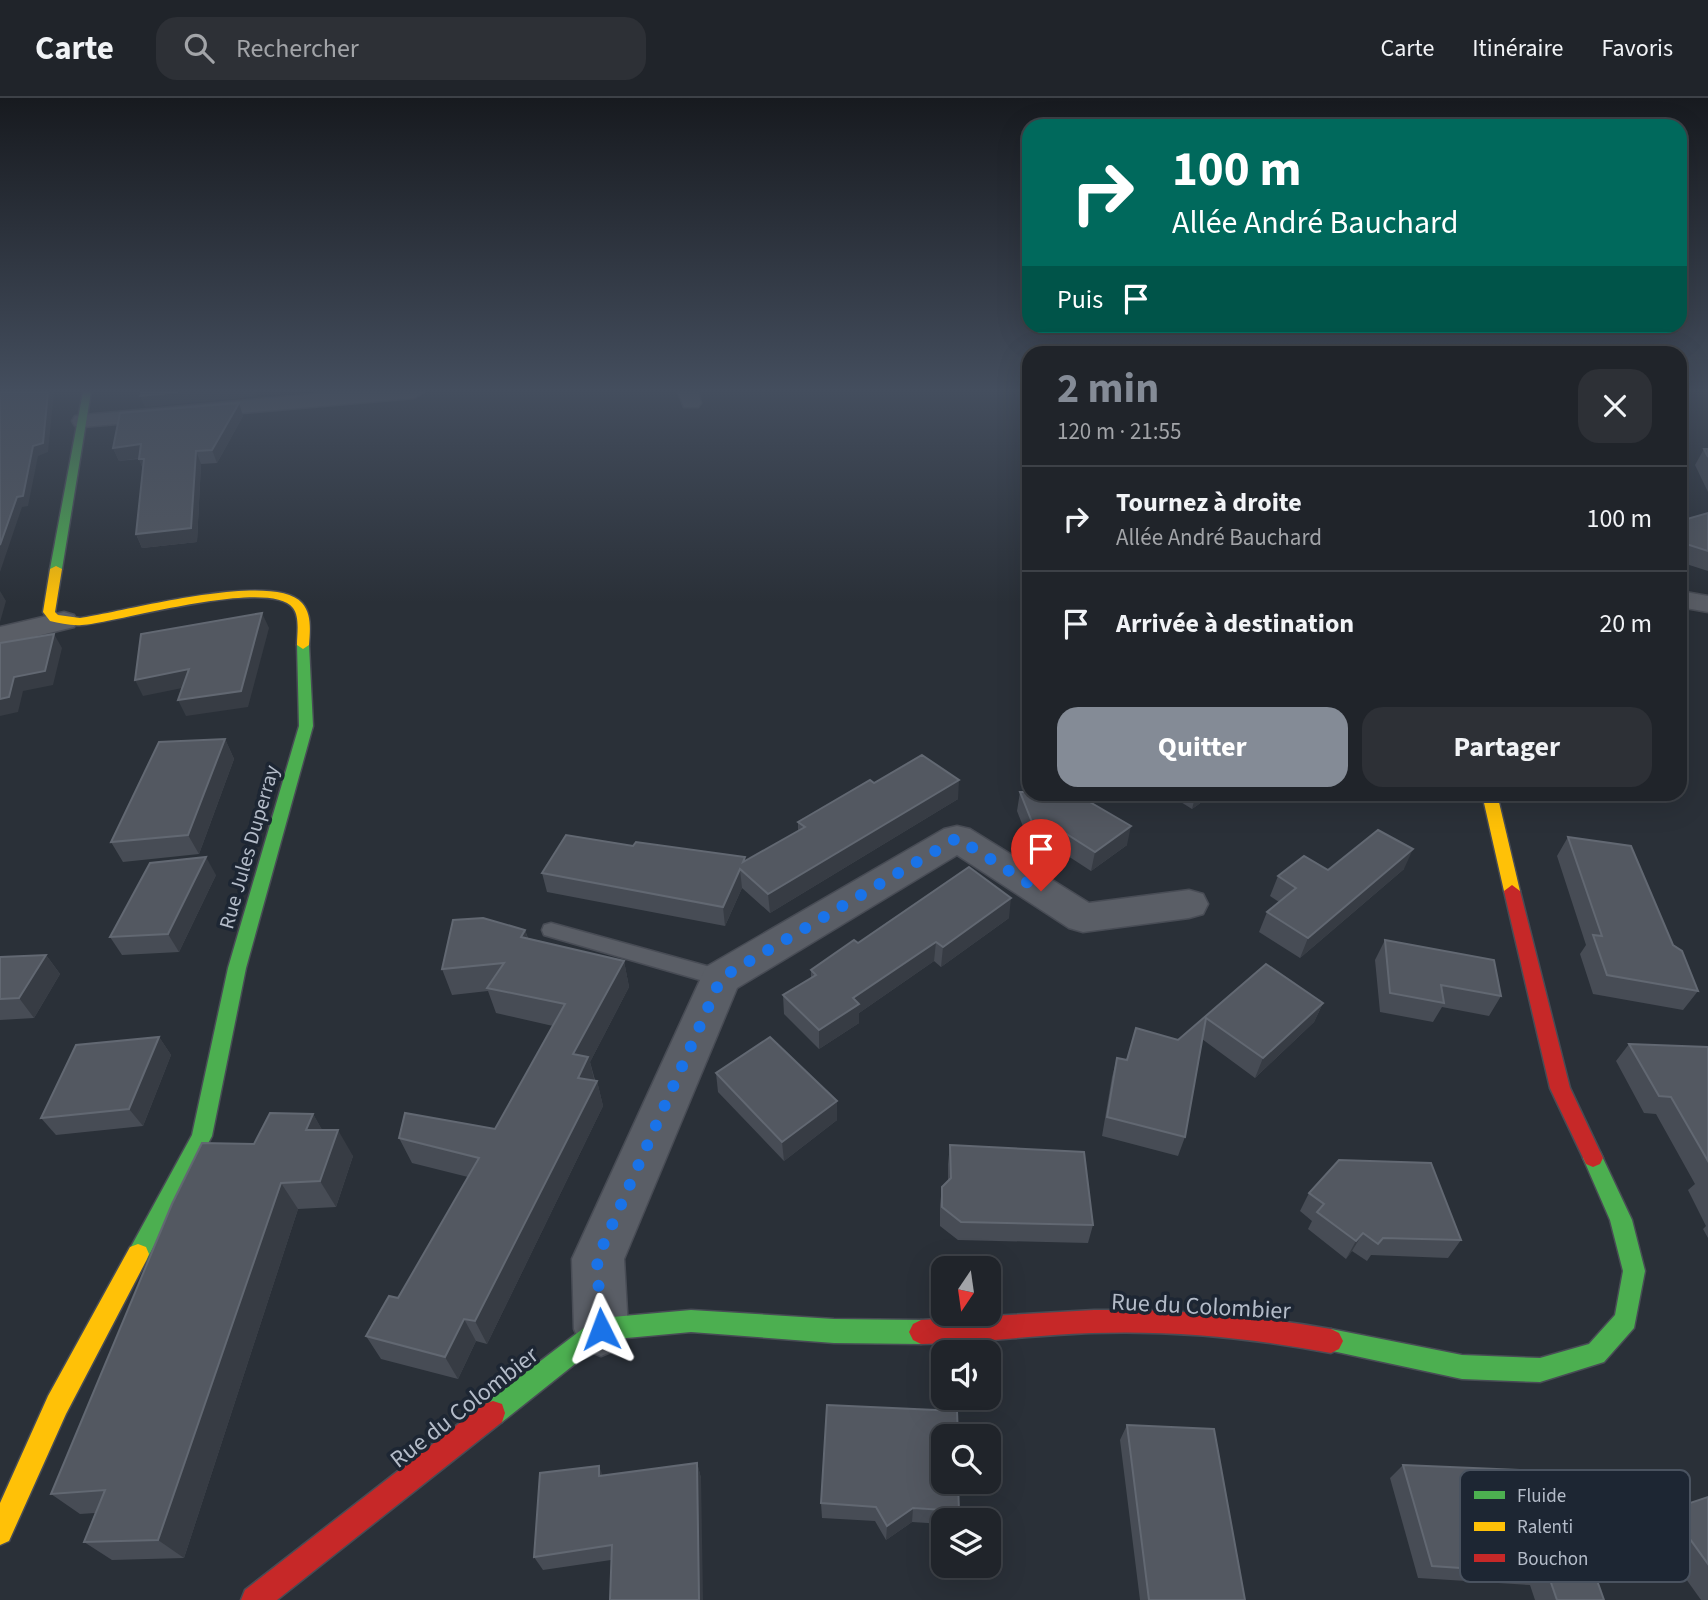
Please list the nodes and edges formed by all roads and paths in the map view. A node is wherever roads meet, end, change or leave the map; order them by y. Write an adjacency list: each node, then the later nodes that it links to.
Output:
1 (75, 462): 4 (street)
2 (1687, 600): 3 (street)
3 (1708, 604)
4 (64, 621): 5 (street); 11 (street, Rue Jules Duperray)
5 (0, 636)
6 (1491, 801): 10 (street, Rue du Colombier)
7 (1189, 904): 9 (street)
8 (551, 930): 9 (lane)
9 (721, 978): 10 (street)
10 (601, 1329): 12 (street, Rue du Colombier)
11 (0, 1531)
12 (255, 1600)

